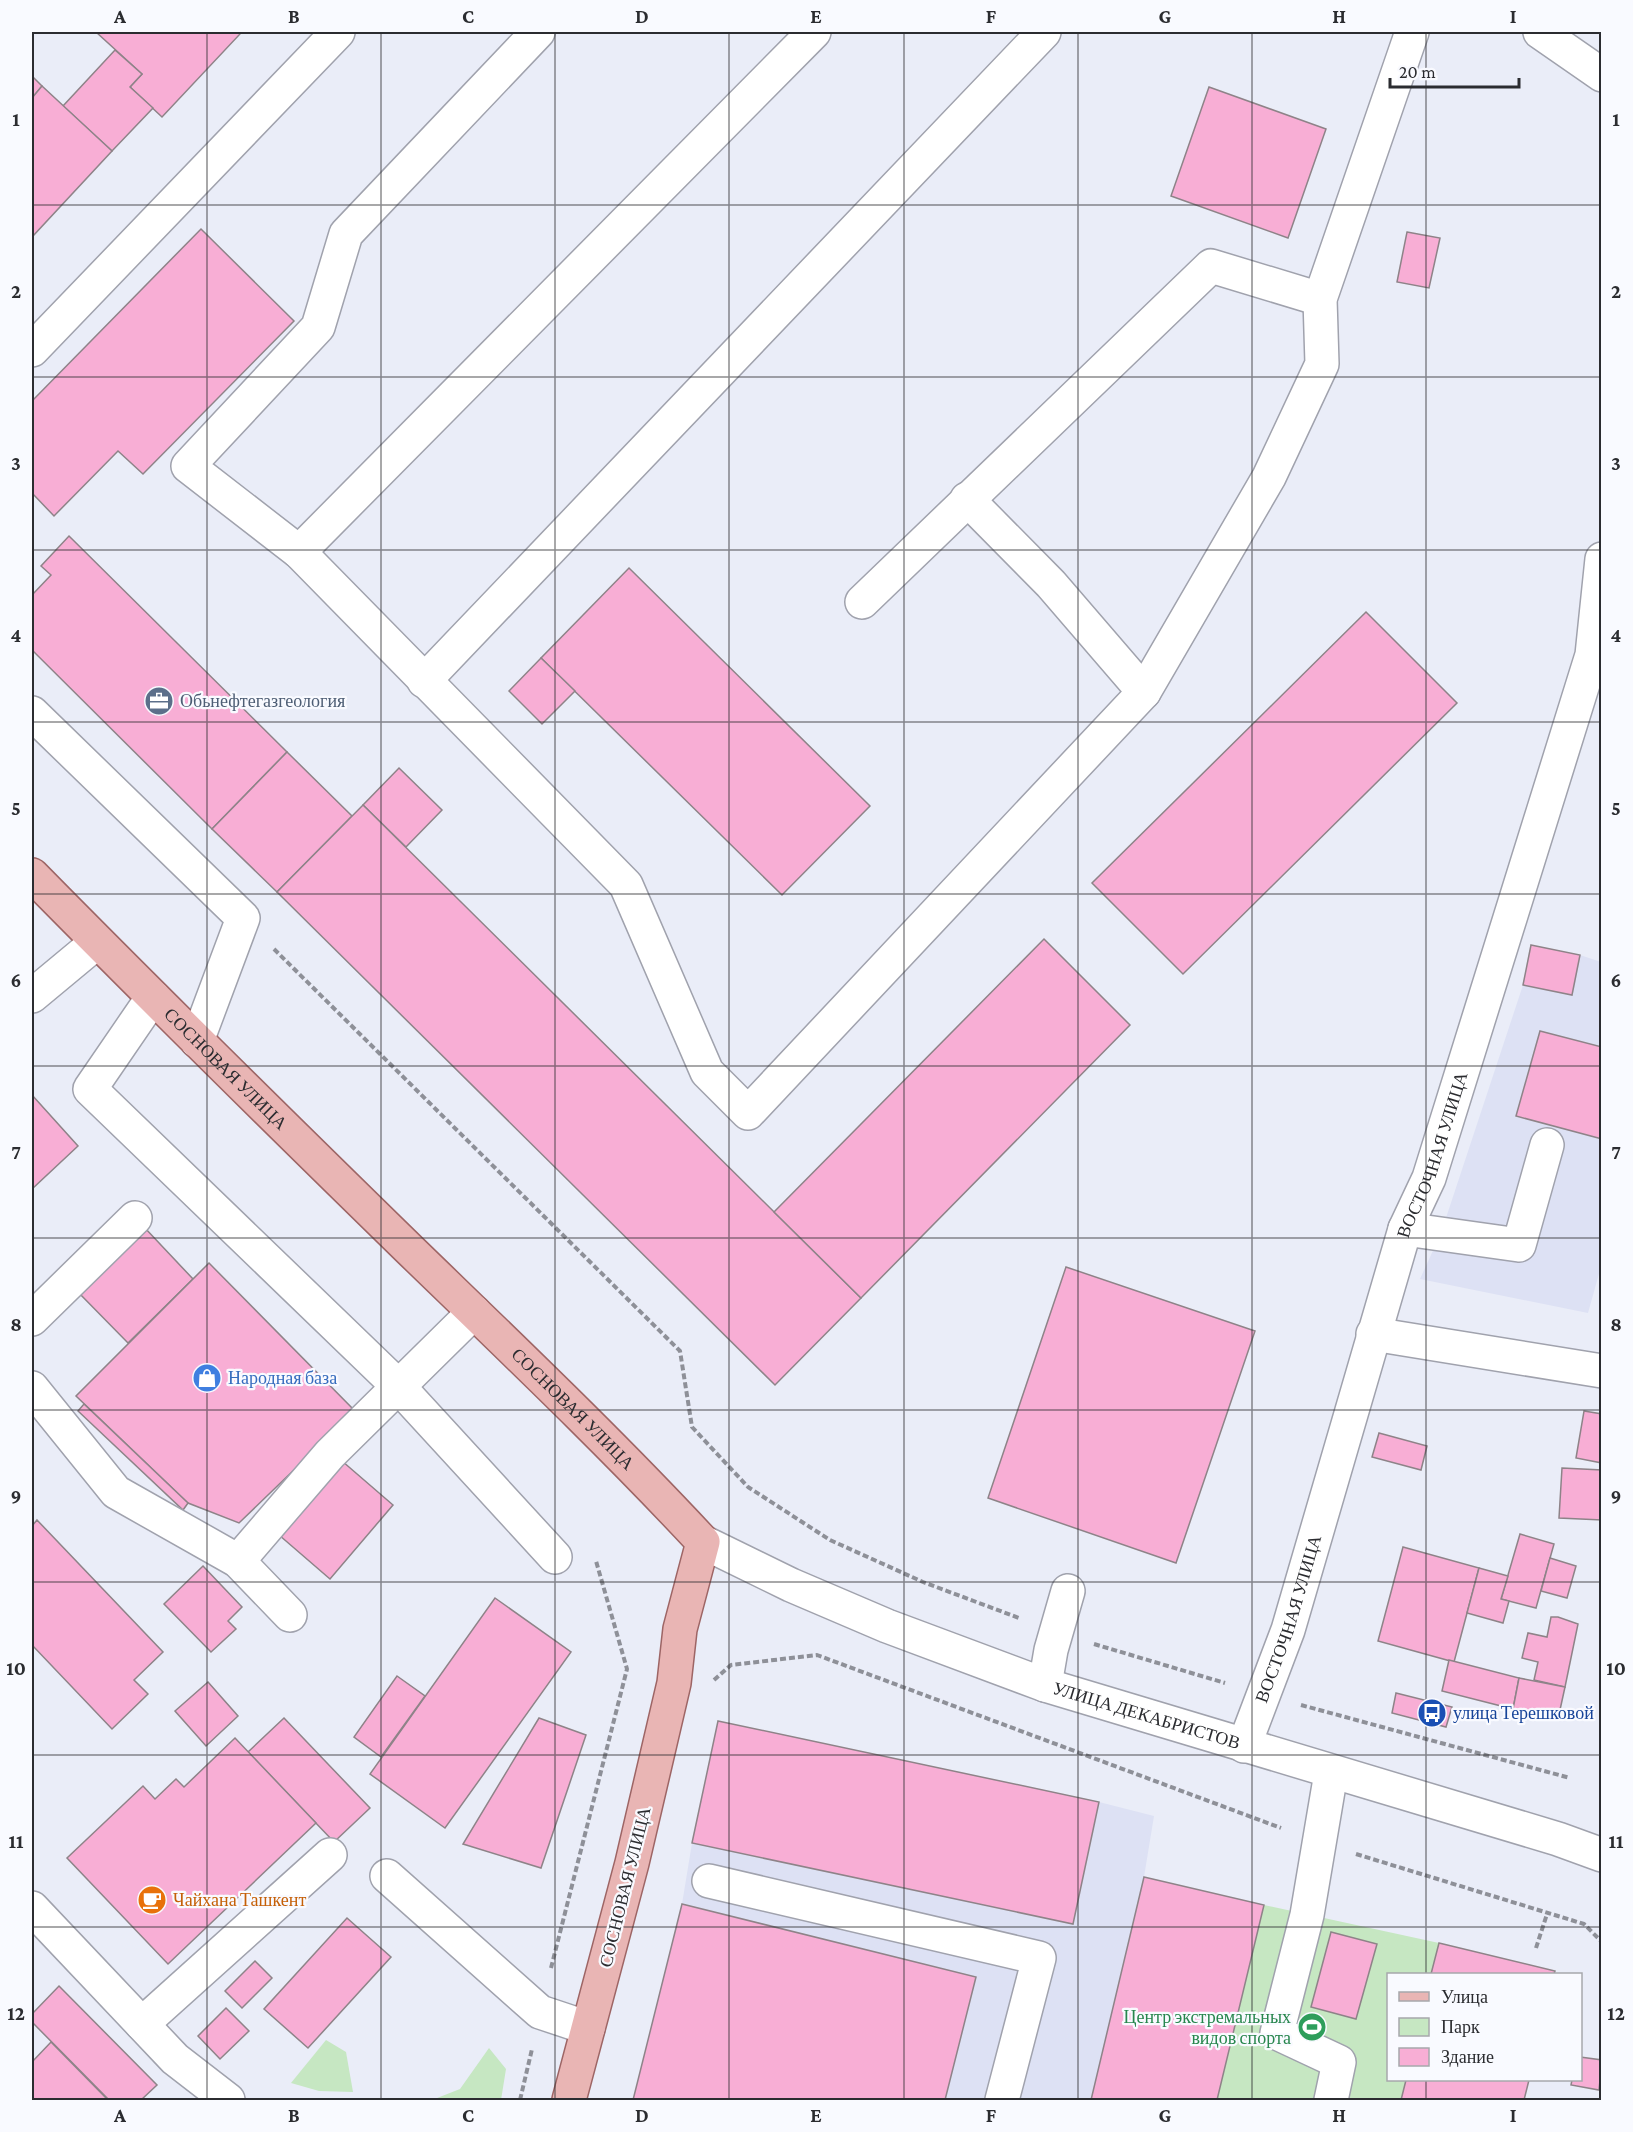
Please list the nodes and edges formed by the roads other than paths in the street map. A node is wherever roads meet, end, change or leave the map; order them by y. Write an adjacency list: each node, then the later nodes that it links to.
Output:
1 (338, 32): 9 (street)
2 (538, 32): 11 (street)
3 (814, 32): 11 (street)
4 (1044, 32): 14 (street)
5 (1412, 32): 8 (street)
6 (1540, 32): 7 (street)
7 (1602, 75)
8 (1320, 299): 10 (street); 15 (street)
9 (32, 350)
10 (968, 499): 13 (street); 15 (street)
11 (299, 552): 14 (street)
12 (1602, 559): 24 (street, ВОСТОЧНАЯ УЛИЦА)
13 (862, 602)
14 (424, 681): 15 (street)
15 (1144, 692)
16 (32, 713): 21 (street)
17 (32, 875): 18 (main road, СОСНОВАЯ УЛИЦА)
18 (98, 942): 19 (street); 20 (main road, СОСНОВАЯ УЛИЦА)
19 (32, 996)
20 (153, 997): 21 (main road, СОСНОВАЯ УЛИЦА); 29 (street)
21 (196, 1041): 25 (main road, СОСНОВАЯ УЛИЦА)
22 (1547, 1145): 24 (street)
23 (135, 1218): 26 (street)
24 (1405, 1229): 27 (street, ВОСТОЧНАЯ УЛИЦА)
25 (474, 1312): 29 (street); 31 (main road, СОСНОВАЯ УЛИЦА)
26 (32, 1319)
27 (1373, 1334): 28 (street); 37 (street, ВОСТОЧНАЯ УЛИЦА)
28 (1602, 1371)
29 (398, 1386): 32 (street); 33 (street)
30 (32, 1389): 33 (street)
31 (703, 1542): 36 (street, УЛИЦА ДЕКАБРИСТОВ); 45 (main road, СОСНОВАЯ УЛИЦА)
32 (555, 1557)
33 (238, 1561): 35 (street)
34 (1068, 1591): 36 (street)
35 (290, 1615)
36 (1045, 1685): 37 (street, УЛИЦА ДЕКАБРИСТОВ)
37 (1244, 1746): 38 (street, УЛИЦА ДЕКАБРИСТОВ)
38 (1331, 1773): 40 (street, УЛИЦА ДЕКАБРИСТОВ); 49 (street)
39 (330, 1855): 44 (street)
40 (1602, 1855)
41 (387, 1876): 45 (street)
42 (709, 1881): 48 (street)
43 (32, 1908): 44 (street)
44 (142, 2024): 46 (street)
45 (588, 2028): 47 (main road, СОСНОВАЯ УЛИЦА)
46 (228, 2100)
47 (569, 2100)
48 (1002, 2100)
49 (1331, 2100)

